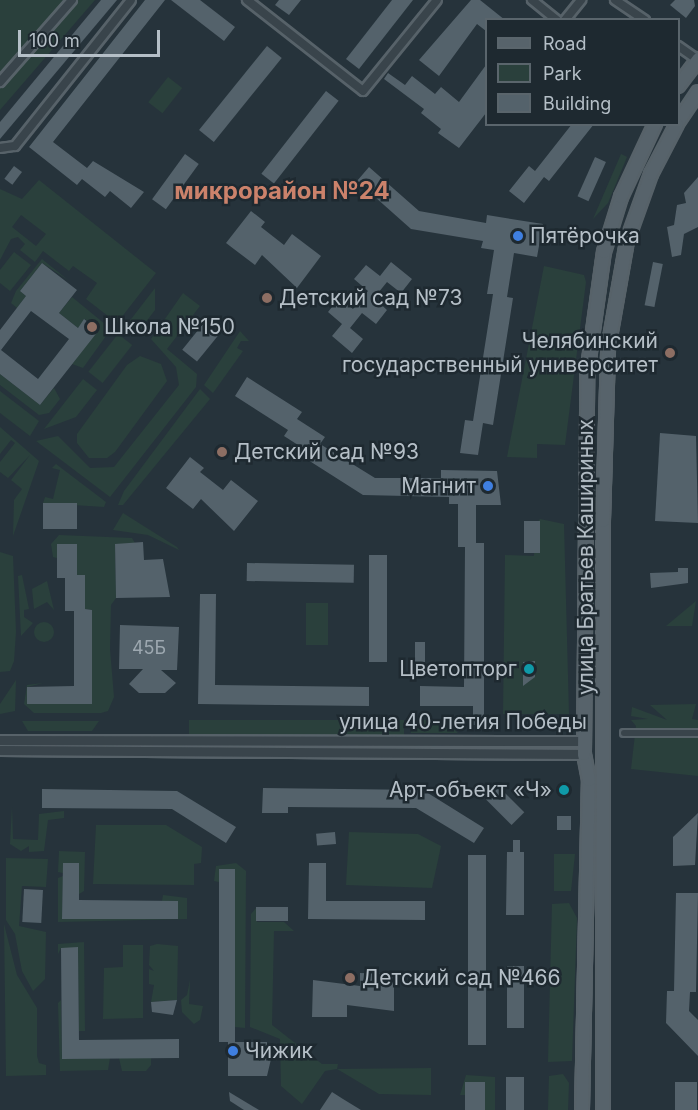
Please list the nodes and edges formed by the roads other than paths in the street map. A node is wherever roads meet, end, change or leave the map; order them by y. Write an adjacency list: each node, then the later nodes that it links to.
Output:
1 (72, 0): 13 (street)
2 (131, 0): 19 (street)
3 (247, 0): 4 (street)
4 (436, 0)
5 (532, 0): 8 (street)
6 (580, 0): 9 (street)
7 (615, 0): 10 (street)
8 (554, 18)
9 (566, 18)
10 (642, 18)
11 (680, 47): 12 (street)
12 (698, 59): 14 (main road)
13 (0, 82)
14 (680, 83)
15 (698, 92): 16 (main road, улица Братьев Кашириных)
16 (680, 120)
17 (654, 126): 26 (main road, улица Братьев Кашириных)
18 (677, 126): 25 (main road, улица Братьев Кашириных)
19 (0, 148)
20 (624, 733): 21 (street)
21 (698, 733)
22 (251, 741): 24 (street, улица 40-летия Победы); 26 (street, улица 40-летия Победы); 27 (street)
23 (2, 745): 24 (street, улица 40-летия Победы)
24 (18, 745): 27 (street, улица 40-летия Победы)
25 (604, 747): 26 (main road, улица 40-летия Победы); 29 (main road, улица Братьев Кашириных)
26 (584, 748): 27 (street, улица 40-летия Победы); 28 (main road, улица Братьев Кашириных)
27 (251, 751)
28 (582, 1110)
29 (603, 1110)

